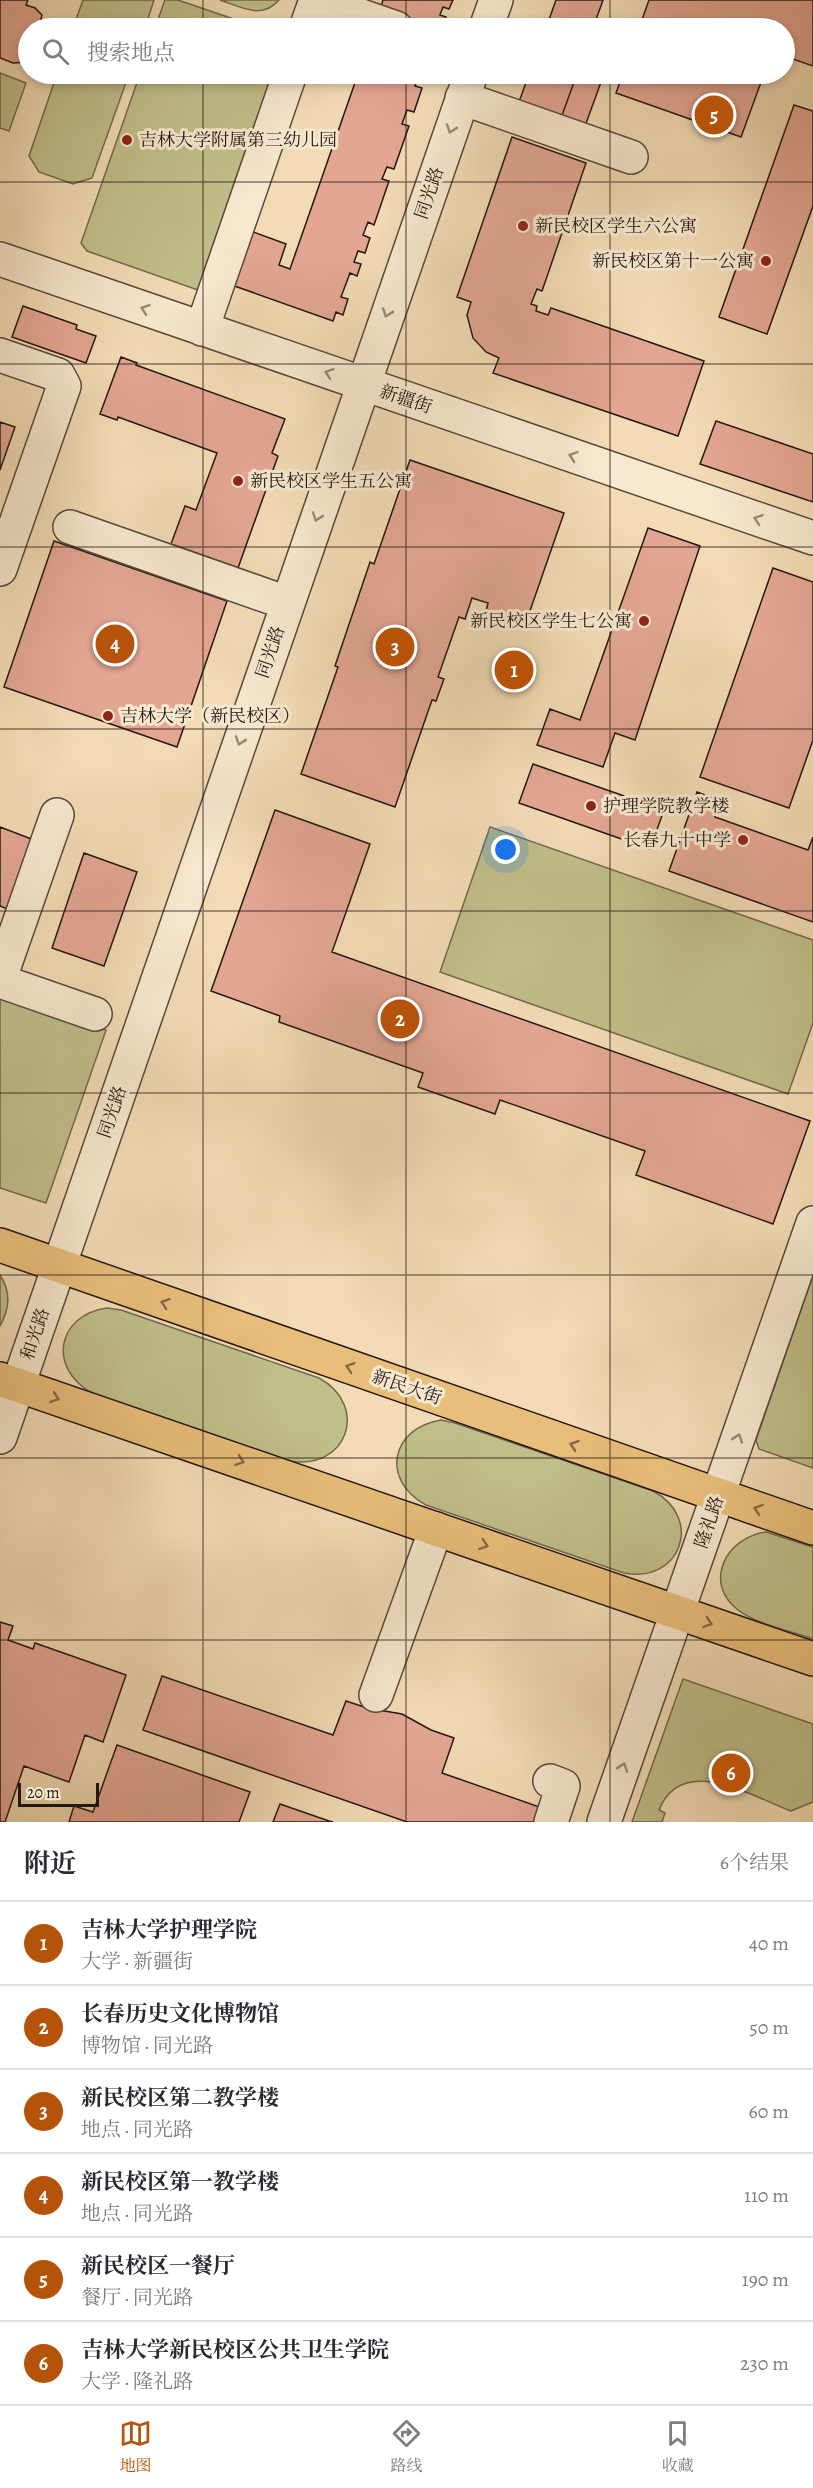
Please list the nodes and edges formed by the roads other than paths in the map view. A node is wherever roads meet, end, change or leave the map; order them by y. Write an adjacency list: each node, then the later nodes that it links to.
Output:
1 (316, 0): 3 (street); 4 (street)
2 (496, 0): 5 (street)
3 (310, 18)
4 (367, 18)
5 (490, 18)
6 (287, 84): 10 (street)
7 (466, 86): 8 (street); 12 (street, 同光路, one-way to 12)
8 (631, 157)
9 (0, 259): 10 (street, 新疆街, one-way to 9)
10 (202, 329): 12 (street, 新疆街, one-way to 10)
11 (0, 355): 15 (street)
12 (363, 384): 14 (street, 新疆街, one-way to 12); 16 (street, 同光路, one-way to 16)
13 (70, 527): 16 (street)
14 (813, 538)
15 (0, 569)
16 (287, 603): 22 (street, 同光路, one-way to 22)
17 (57, 814): 18 (street)
18 (0, 979): 19 (street)
19 (95, 1014)
20 (813, 1223): 25 (street, 隆礼路, one-way to 20)
21 (0, 1245): 22 (main road, 新民大街)
22 (59, 1266): 23 (street, 和光路); 25 (main road, 新民大街, one-way to 22)
23 (9, 1382): 24 (street, 和光路); 27 (main road, one-way to 27)
24 (0, 1437)
25 (718, 1495): 26 (main road, 新民大街, one-way to 25); 28 (street, 隆礼路)
26 (813, 1528)
27 (436, 1529): 28 (main road, one-way to 28); 30 (street)
28 (678, 1612): 29 (main road, one-way to 29); 33 (street, 隆礼路, one-way to 28)
29 (813, 1659)
30 (376, 1695)
31 (550, 1781): 32 (street)
32 (551, 1822)
33 (604, 1822)

